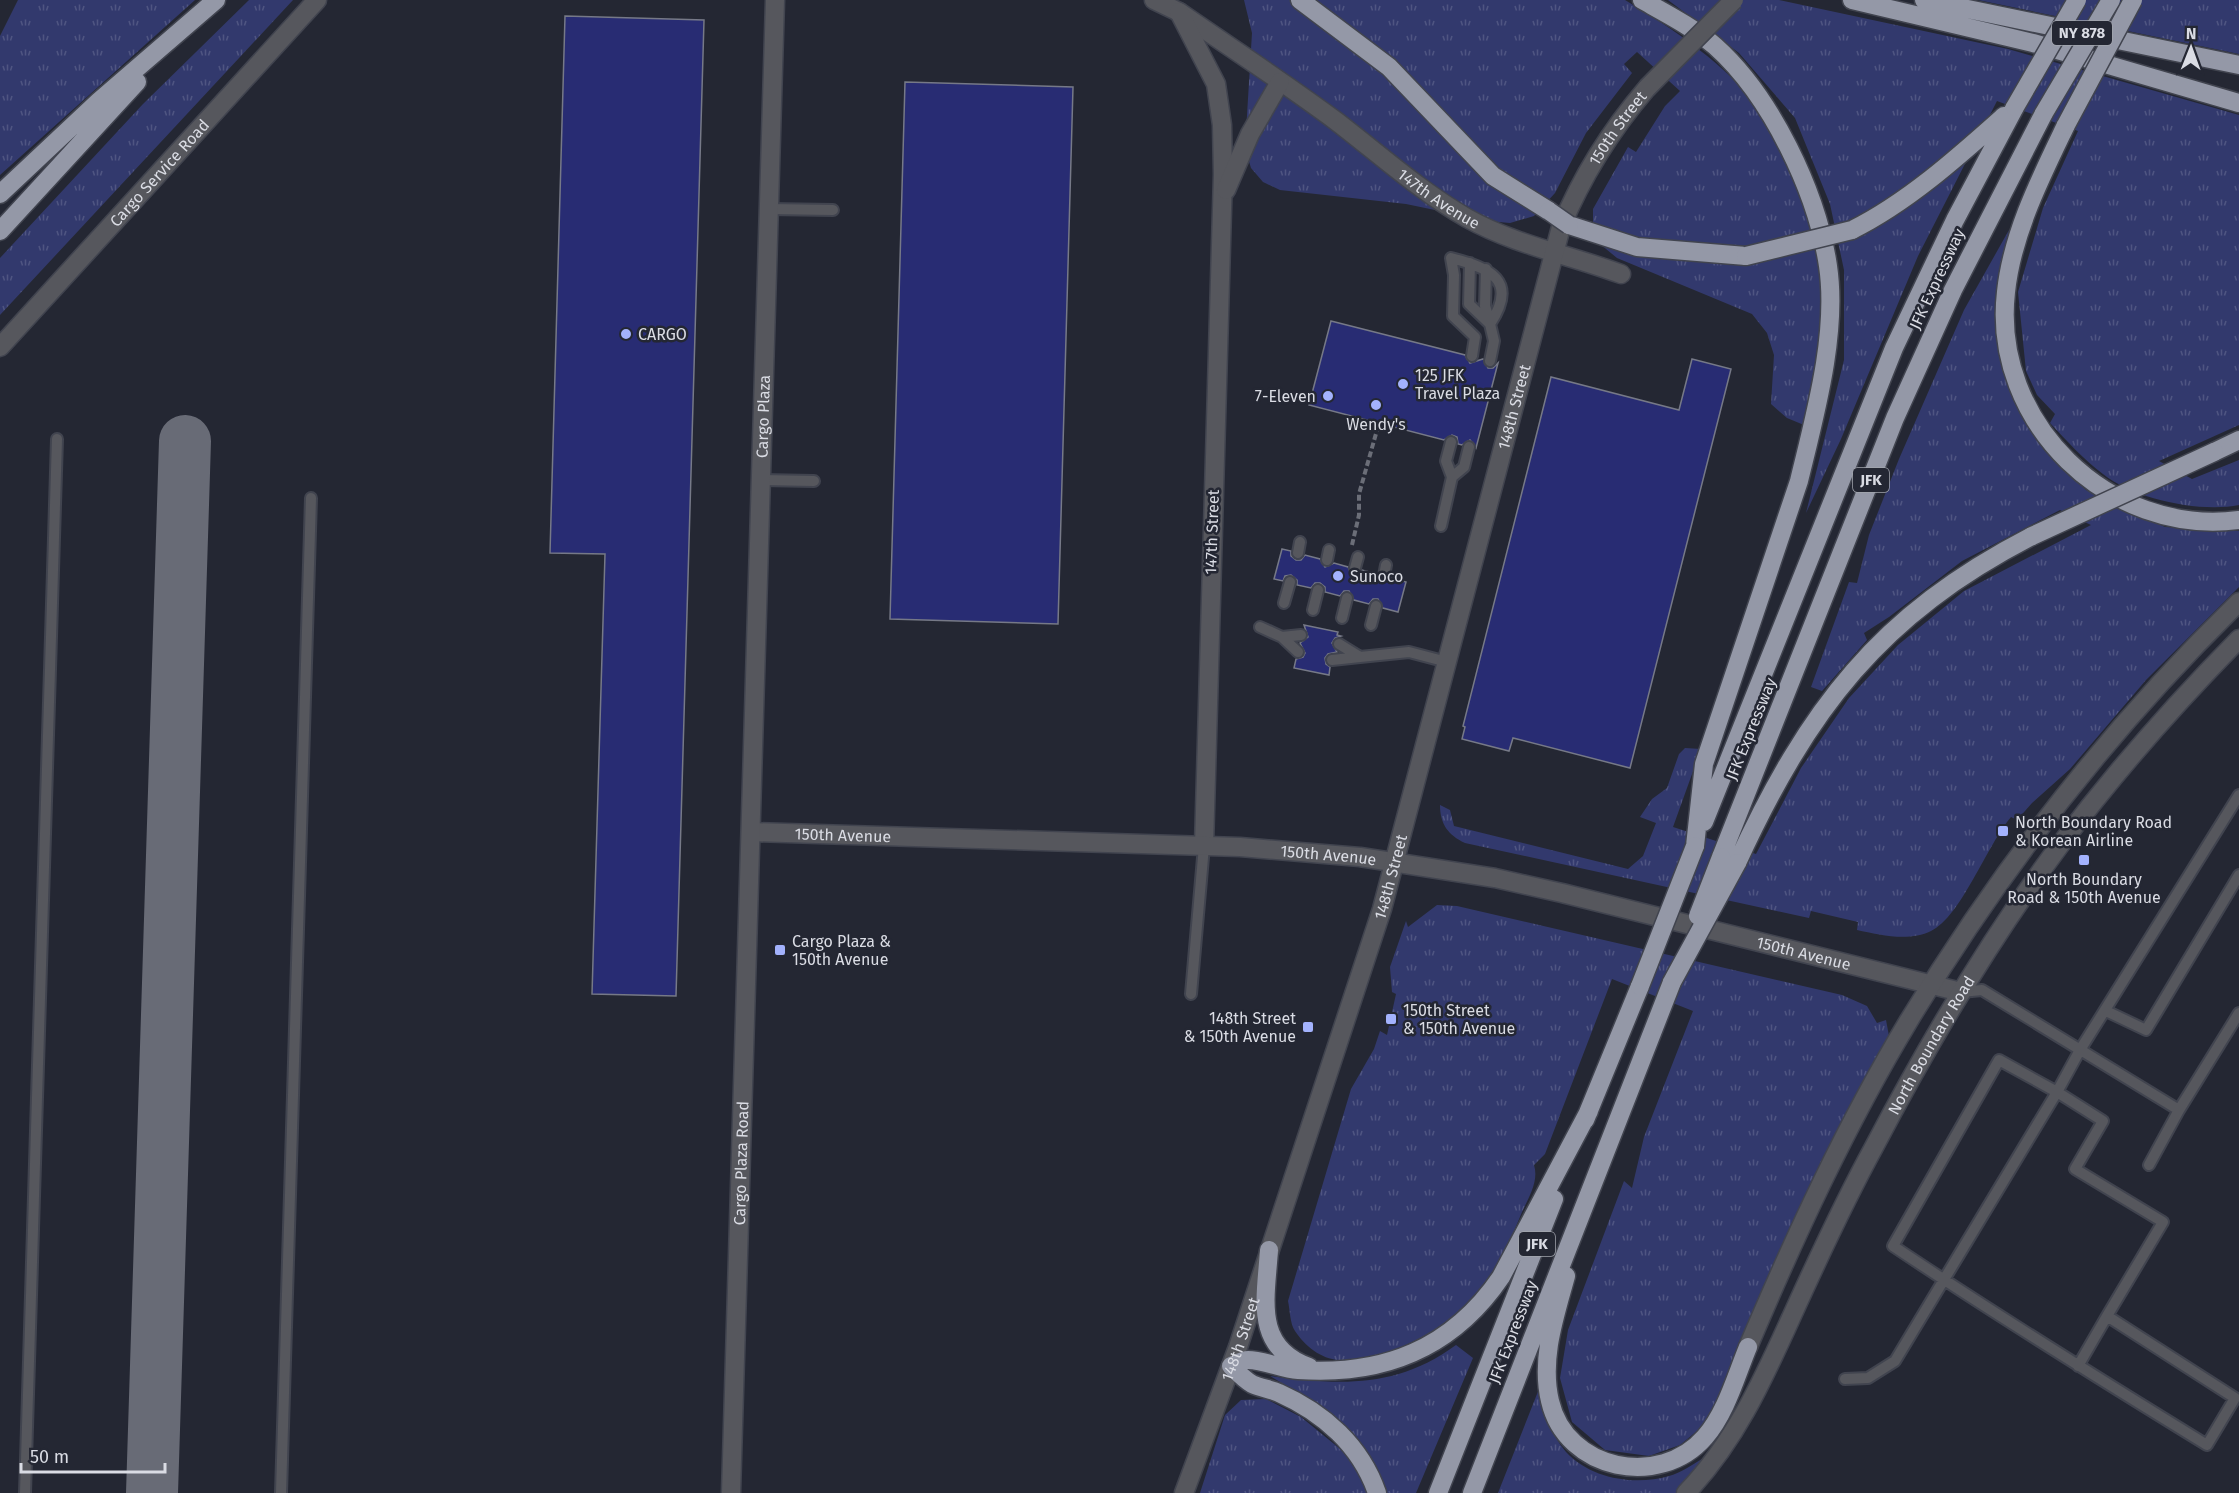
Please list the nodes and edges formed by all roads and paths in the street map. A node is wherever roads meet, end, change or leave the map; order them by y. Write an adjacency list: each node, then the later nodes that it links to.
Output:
1 (216, 0): 14 (highway)
2 (317, 0): 29 (street, Cargo Service Road)
3 (775, 0): 21 (street, Cargo Plaza)
4 (1154, 0): 13 (street)
5 (1300, 0): 18 (highway, bridge)
6 (1642, 0): 65 (highway)
7 (1734, 0): 24 (street, 150th Street, bridge)
8 (1852, 0): 17 (highway)
9 (1924, 0): 15 (highway, NY 878)
10 (2077, 0): 18 (highway, JFK Expressway / JFK, bridge)
11 (2111, 0): 66 (highway, JFK Expressway / JFK, bridge)
12 (2133, 0): 41 (highway, bridge)
13 (1179, 12): 16 (street); 20 (street)
14 (191, 24): 19 (highway); 23 (highway)
15 (2239, 65)
16 (1280, 82): 20 (street, 147th Street); 24 (street, 147th Avenue)
17 (2239, 103)
18 (2015, 107): 65 (highway, JFK Expressway / JFK)
19 (0, 194)
20 (1222, 198): 64 (street, 147th Street)
21 (769, 209): 22 (lane); 38 (street, Cargo Plaza)
22 (834, 210)
23 (0, 231)
24 (1553, 250): 27 (street, 147th Avenue); 61 (street, 148th Street)
25 (1470, 263): 26 (lane); 28 (lane); 30 (lane)
26 (1486, 269): 28 (lane); 28 (lane)
27 (1621, 274)
28 (1490, 324): 31 (lane)
29 (0, 347)
30 (1472, 356)
31 (1490, 361)
32 (1379, 423): 43 (path)
33 (57, 440): 88 (lane)
34 (1451, 442): 37 (lane)
35 (2230, 445): 66 (highway, bridge)
36 (1469, 447): 37 (lane)
37 (1452, 477): 42 (lane)
38 (761, 480): 39 (lane); 63 (street, Cargo Plaza)
39 (814, 481)
40 (311, 498): 89 (lane)
41 (2239, 520)
42 (1441, 526)
43 (1354, 560)
44 (1290, 582): 48 (lane)
45 (1318, 590): 50 (lane)
46 (1347, 598): 51 (lane)
47 (2239, 602): 69 (street, North Boundary Road)
48 (1284, 603)
49 (1376, 606): 52 (lane)
50 (1313, 610)
51 (1342, 618)
52 (1371, 625)
53 (1260, 627): 55 (lane)
54 (1301, 635): 55 (lane)
55 (1282, 637): 58 (lane)
56 (2238, 643): 70 (street, North Boundary Road)
57 (1340, 644): 59 (lane)
58 (1298, 652)
59 (1360, 657): 60 (lane); 61 (lane)
60 (1332, 660)
61 (1448, 662): 67 (street, 148th Street)
62 (2239, 795): 72 (lane)
63 (751, 832): 64 (street, 150th Avenue); 90 (street, Cargo Plaza Road)
64 (1204, 846): 67 (street, 150th Avenue); 71 (lane, 147th Street)
65 (1695, 846): 77 (highway, JFK Expressway / JFK, bridge)
66 (1729, 860): 79 (highway, JFK Expressway / JFK, bridge)
67 (1395, 862): 69 (street, 150th Avenue); 80 (street, 148th Street)
68 (2239, 875): 72 (lane)
69 (1932, 984): 70 (street, 150th Avenue); 83 (street, North Boundary Road)
70 (1961, 992): 74 (lane); 95 (street, North Boundary Road)
71 (1191, 994)
72 (2106, 1011): 74 (lane)
73 (2239, 1013): 76 (lane)
74 (2080, 1050): 75 (lane); 76 (lane)
75 (2057, 1092): 81 (lane); 81 (lane); 82 (lane)
76 (2179, 1110): 78 (lane)
77 (1589, 1111): 86 (highway); 93 (highway, JFK Expressway / JFK)
78 (2149, 1165)
79 (1585, 1202): 83 (highway); 94 (highway, JFK Expressway / JFK)
80 (1269, 1250): 84 (street, 148th Street); 86 (highway)
81 (1944, 1280): 85 (lane); 87 (lane)
82 (2107, 1316): 85 (lane); 85 (lane)
83 (1748, 1347)
84 (1231, 1366): 86 (highway); 91 (street, 148th Street); 92 (highway)
85 (2078, 1366)
86 (1329, 1372)
87 (1845, 1379)
88 (25, 1493)
89 (281, 1493)
90 (731, 1493)
91 (1184, 1493)
92 (1377, 1493)
93 (1438, 1493)
94 (1472, 1493)
95 (1686, 1493)

